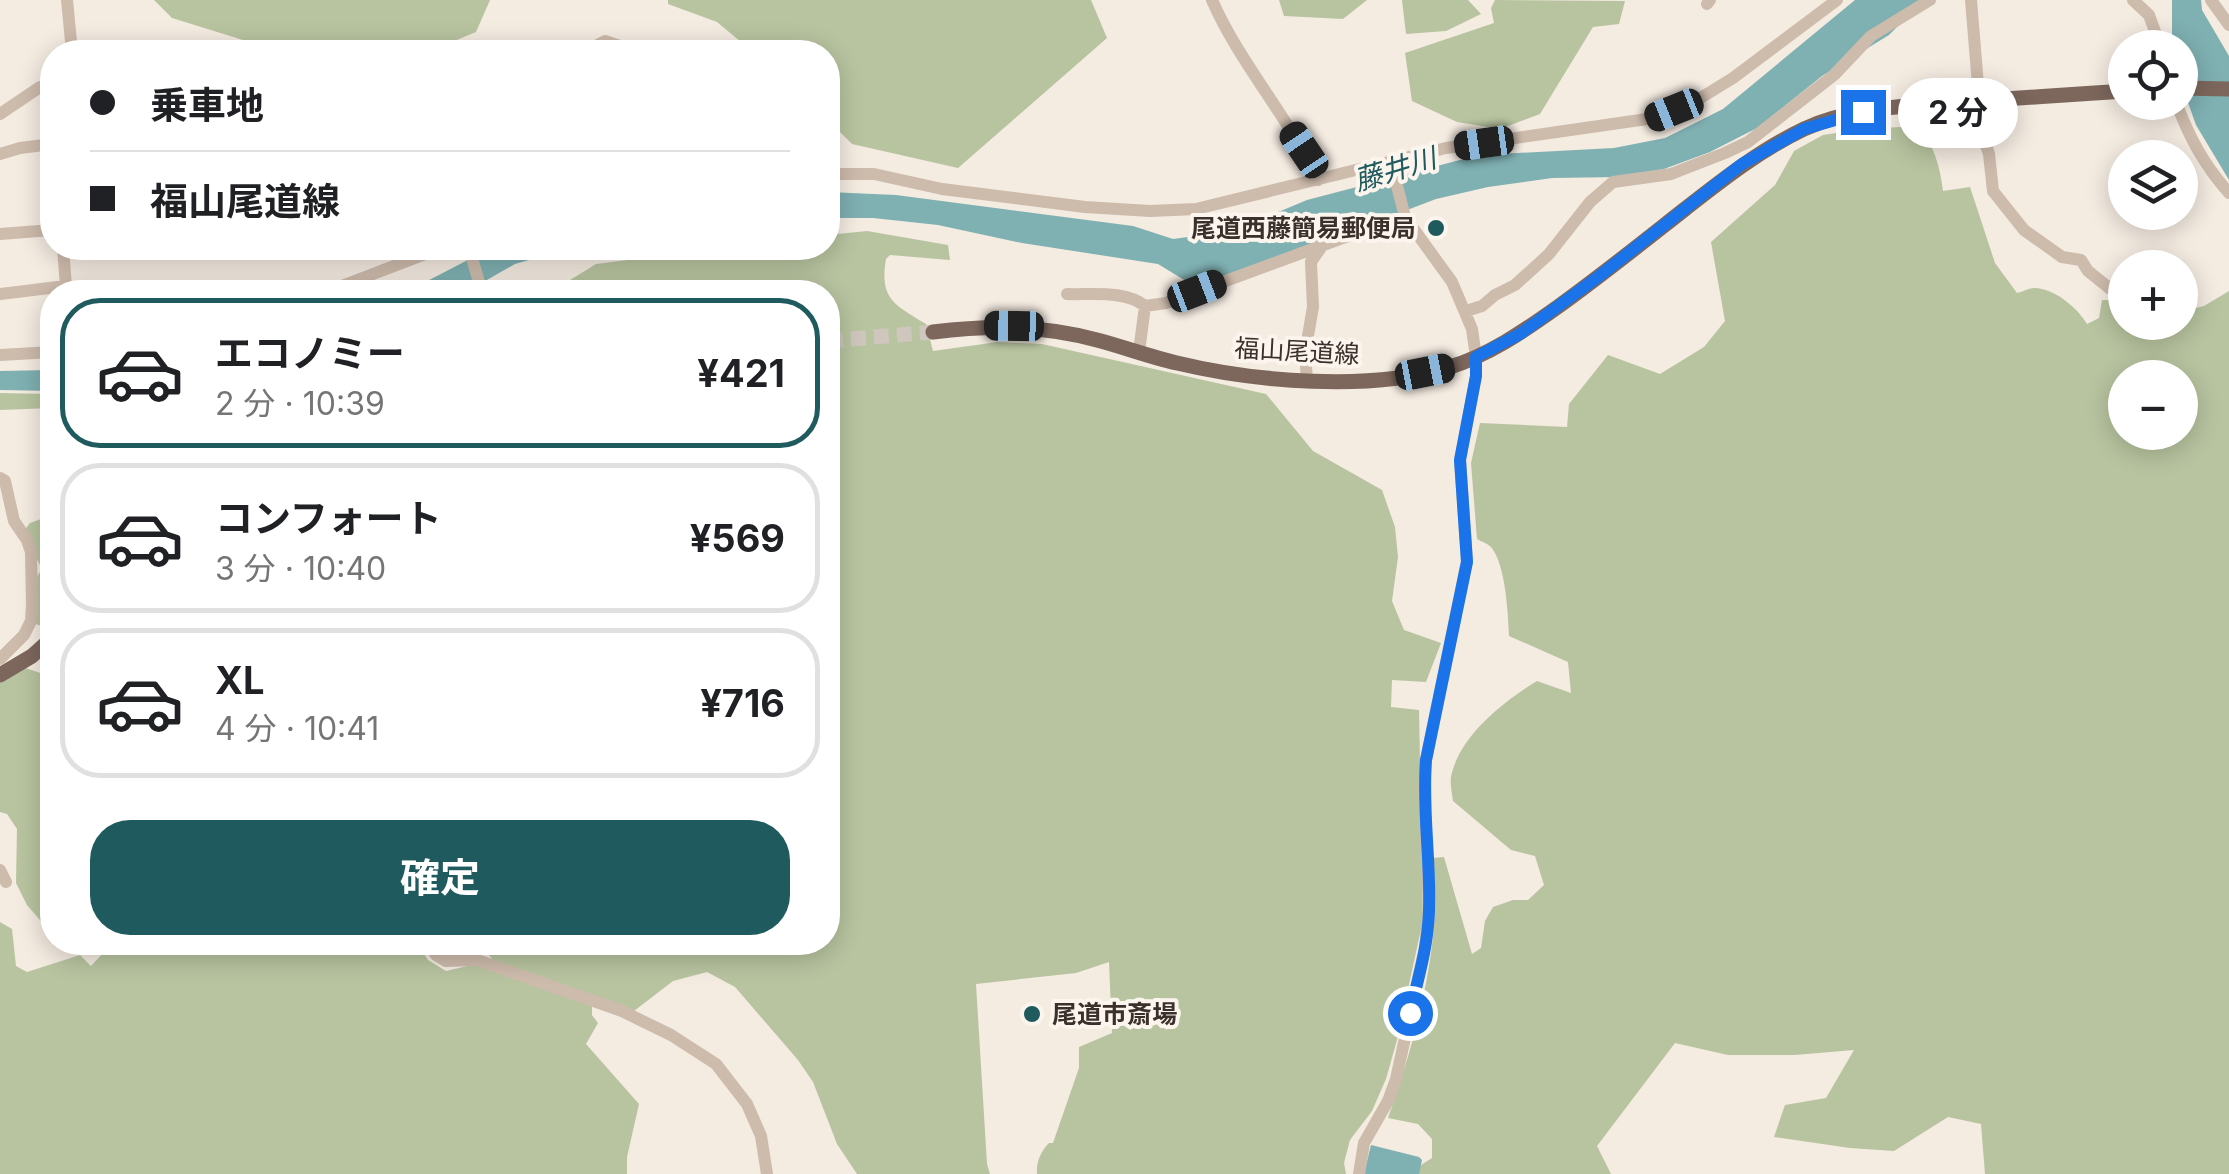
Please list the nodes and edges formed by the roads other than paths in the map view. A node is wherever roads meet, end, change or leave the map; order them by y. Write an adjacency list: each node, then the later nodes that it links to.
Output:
1 (67, 0): 10 (street)
2 (1212, 0): 24 (street)
3 (1837, 0): 21 (street)
4 (1971, 0): 15 (street)
5 (2133, 0): 9 (street)
6 (2211, 0): 8 (street)
7 (1925, 1): 18 (street)
8 (2229, 25)
9 (2154, 30)
10 (71, 40)
11 (40, 87): 16 (street)
12 (2198, 88): 13 (main road)
13 (2229, 89)
14 (2108, 92): 15 (main road, 福山尾道線)
15 (1979, 100): 22 (main road, 福山尾道線); 32 (street)
16 (0, 114)
17 (2183, 120): 25 (street)
18 (1748, 142): 22 (street); 37 (street)
19 (40, 146): 20 (street)
20 (0, 154)
21 (1392, 162): 24 (street); 26 (street)
22 (1742, 164): 42 (main road, 福山尾道線)
23 (840, 171): 24 (street)
24 (1318, 180)
25 (2229, 194)
26 (1406, 217): 29 (street); 37 (street)
27 (40, 231): 28 (street)
28 (0, 234)
29 (1323, 244): 36 (street); 43 (street)
30 (410, 260): 31 (street)
31 (357, 280)
32 (2108, 287)
33 (40, 289): 34 (street)
34 (0, 294)
35 (1067, 294): 36 (street)
36 (1146, 306): 39 (street)
37 (1466, 312): 42 (street)
38 (932, 332): 39 (main road, 福山尾道線)
39 (1139, 352): 43 (main road, 福山尾道線)
40 (40, 353): 41 (street)
41 (0, 355)
42 (1476, 357): 43 (main road, 福山尾道線); 50 (street)
43 (1306, 380)
44 (0, 478): 46 (street)
45 (40, 649): 47 (main road)
46 (0, 660)
47 (0, 675)
48 (436, 955): 49 (street)
49 (766, 1174)
50 (1358, 1174)

